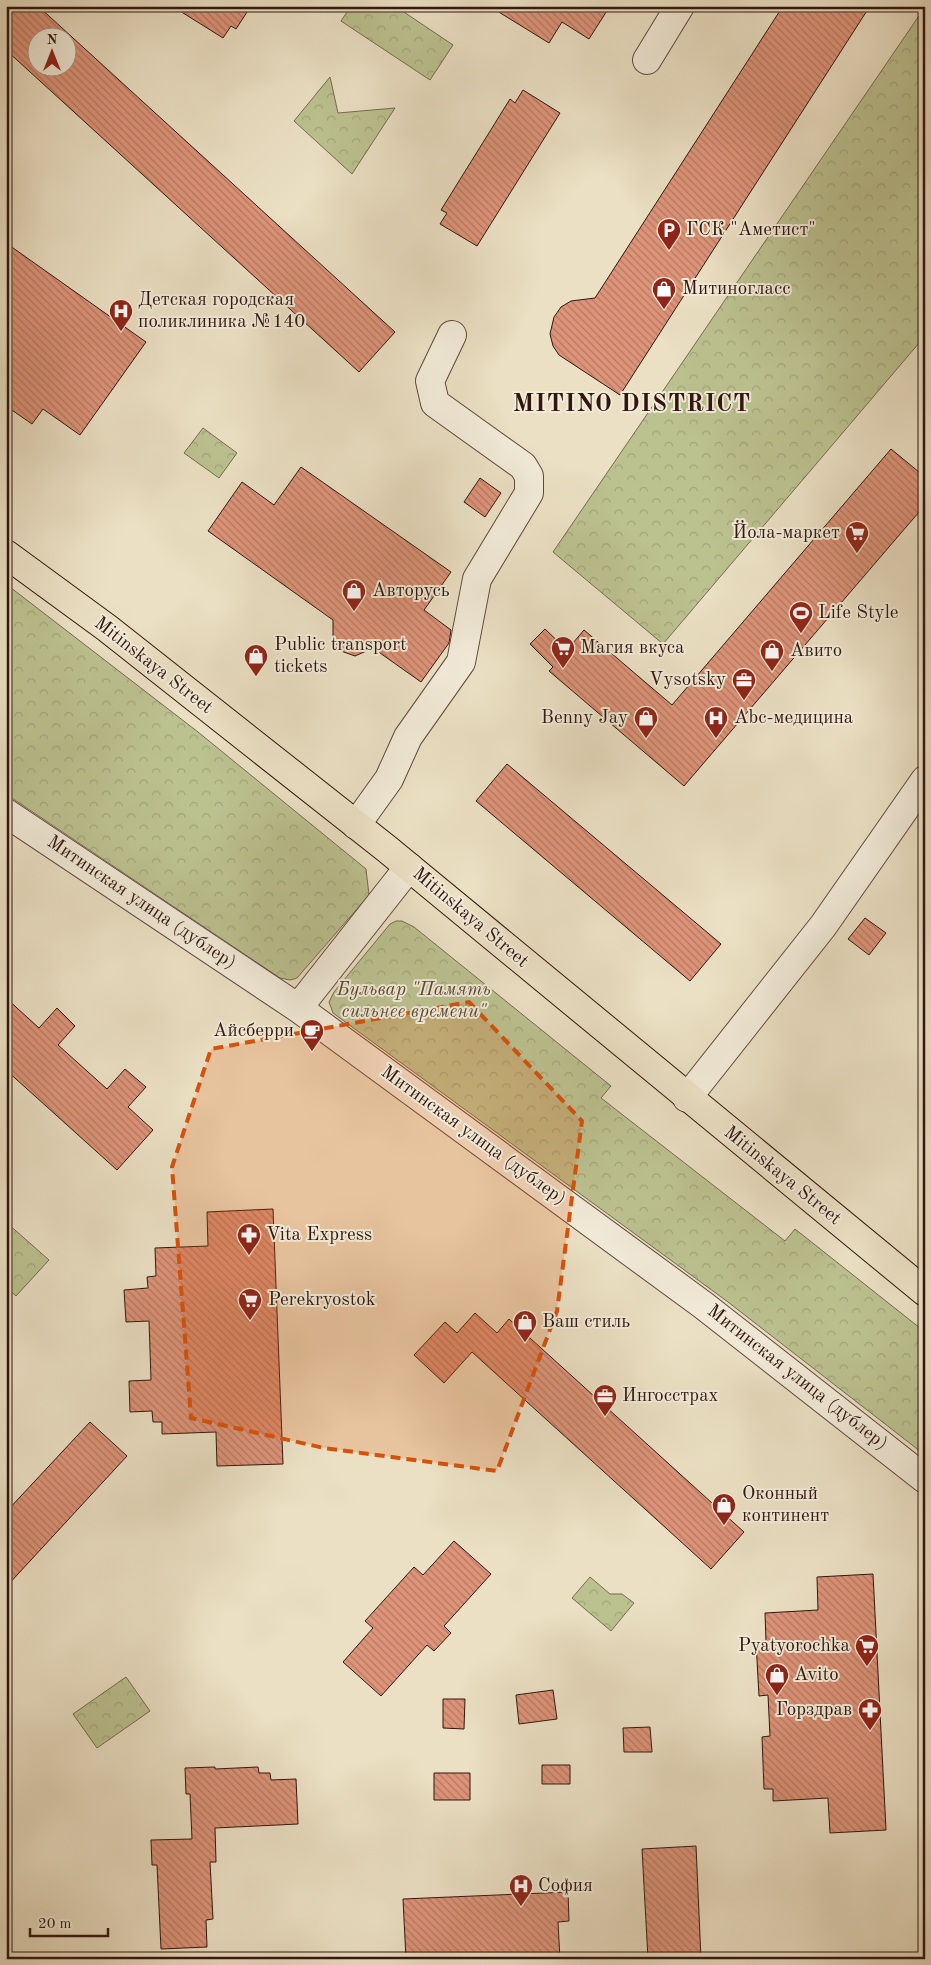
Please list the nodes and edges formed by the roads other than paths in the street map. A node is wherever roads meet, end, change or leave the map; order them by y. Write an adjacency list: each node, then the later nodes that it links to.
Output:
1 (680, 6): 2 (street)
2 (647, 60)
3 (452, 335): 7 (street)
4 (6, 554): 7 (main road, Mitinskaya Street)
5 (925, 780): 10 (street)
6 (6, 813): 9 (street, Митинская улица (дублер))
7 (356, 825): 8 (main road, Mitinskaya Street)
8 (409, 867): 9 (street); 10 (main road, Mitinskaya Street)
9 (298, 1008): 12 (street, Митинская улица (дублер))
10 (687, 1098): 11 (main road, Mitinskaya Street)
11 (925, 1292)
12 (925, 1479)

